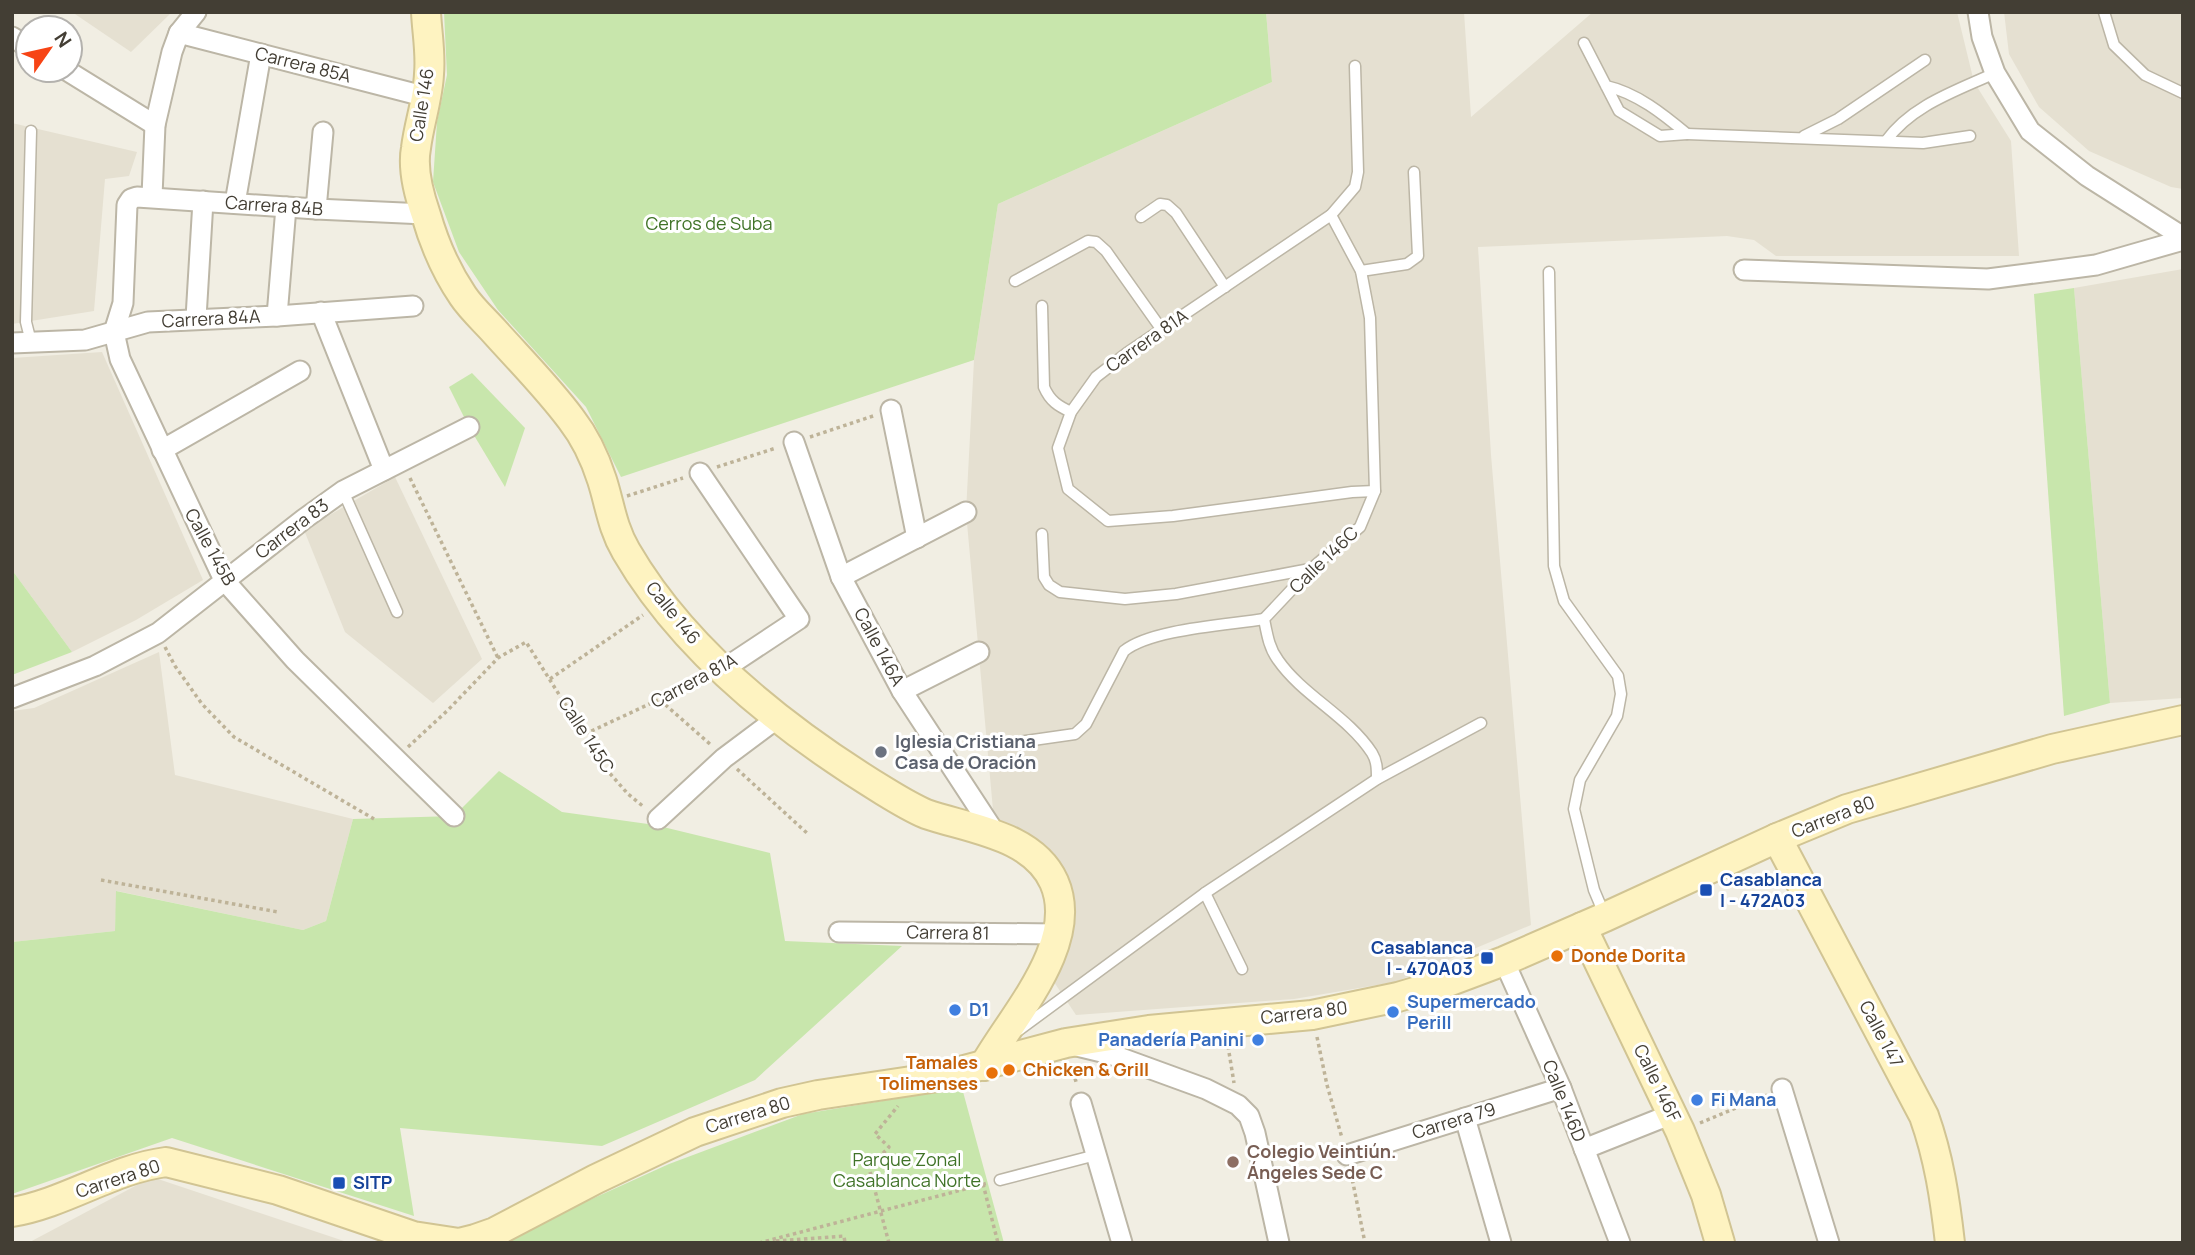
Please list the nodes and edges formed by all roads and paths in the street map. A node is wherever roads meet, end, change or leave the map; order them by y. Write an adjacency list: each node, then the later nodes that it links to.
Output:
1 (196, 12): 5 (street)
2 (426, 12): 14 (street, Calle 146)
3 (1978, 12): 10 (street)
4 (2104, 12): 13 (lane)
5 (179, 33): 7 (street, Carrera 85A); 15 (street)
6 (1584, 43): 12 (lane)
7 (261, 54): 14 (street, Carrera 85A); 25 (street)
8 (1925, 60): 20 (lane)
9 (1355, 66): 29 (lane, Carrera 81A)
10 (1995, 73): 21 (lane); 31 (street)
11 (84, 82): 15 (street)
12 (1606, 86): 18 (lane); 18 (lane)
13 (2183, 93)
14 (427, 97): 28 (street, Calle 146)
15 (155, 125): 23 (street)
16 (31, 131): 44 (lane)
17 (323, 132): 27 (street)
18 (1687, 134): 20 (lane)
19 (1970, 136): 21 (lane)
20 (1800, 138): 21 (lane)
21 (1886, 141)
22 (1414, 172): 33 (lane)
23 (152, 197): 24 (street, Carrera 84B); 43 (street, Carrera 84B)
24 (203, 201): 25 (street, Carrera 84B); 41 (street)
25 (235, 203): 26 (street, Carrera 84B)
26 (286, 207): 27 (street, Carrera 84B); 40 (street)
27 (316, 209): 28 (street, Carrera 84B)
28 (425, 214): 56 (street, Calle 146)
29 (1331, 215): 33 (lane, Calle 146C); 36 (lane, Carrera 81A)
30 (1141, 217): 36 (lane)
31 (2183, 238): 32 (street)
32 (1744, 270)
33 (1361, 271): 55 (lane, Calle 146C)
34 (1549, 272): 88 (lane)
35 (1015, 281): 42 (lane)
36 (1225, 287): 42 (lane, Carrera 81A)
37 (412, 306): 39 (street, Carrera 84A)
38 (1042, 306): 47 (lane)
39 (321, 312): 40 (street, Carrera 84A); 52 (street)
40 (277, 316): 41 (street, Carrera 84A)
41 (196, 318): 43 (street, Carrera 84A)
42 (1162, 330): 47 (lane, Carrera 81A)
43 (114, 332): 44 (street, Carrera 84A); 50 (street, Calle 145B)
44 (22, 342)
45 (300, 371): 50 (street)
46 (891, 410): 49 (path); 59 (street)
47 (1071, 412): 55 (lane, Carrera 81A)
48 (469, 427): 51 (street, Carrera 83)
49 (794, 442): 53 (path); 61 (street, Calle 146A)
50 (162, 450): 62 (street, Calle 145B)
51 (402, 461): 52 (street, Carrera 83); 68 (path)
52 (384, 470): 54 (street, Carrera 83)
53 (700, 473): 56 (path); 69 (street, Carrera 81A)
54 (343, 491): 62 (street, Carrera 83); 64 (lane)
55 (1375, 491): 60 (lane, Calle 146C)
56 (606, 503): 63 (street, Calle 146)
57 (966, 512): 59 (street)
58 (1042, 534): 60 (lane)
59 (917, 538): 61 (street)
60 (1311, 569): 65 (lane, Calle 146C)
61 (841, 577): 71 (street, Calle 146A)
62 (224, 580): 66 (street, Carrera 83); 78 (street, Calle 145B)
63 (662, 602): 69 (street, Calle 146); 70 (path)
64 (397, 612)
65 (1264, 619): 77 (lane); 79 (lane)
66 (158, 633): 72 (street, Carrera 83); 81 (path)
67 (979, 652): 71 (street)
68 (498, 658): 70 (path, Calle 145C); 78 (path)
69 (722, 670): 73 (street, Calle 146); 76 (path, Carrera 81A)
70 (550, 679): 76 (path, Calle 145C)
71 (902, 691): 83 (street, Calle 146A)
72 (12, 698)
73 (779, 718): 82 (street); 83 (street, Calle 146)
74 (2183, 720): 84 (street, Carrera 80)
75 (1481, 723): 79 (lane)
76 (585, 734): 82 (path, Calle 145C)
77 (1019, 742)
78 (396, 758): 80 (street, Calle 145B)
79 (1377, 779): 86 (lane)
80 (454, 816)
81 (374, 819)
82 (658, 819)
83 (996, 836): 90 (street, Calle 146)
84 (1777, 838): 88 (street, Carrera 80); 123 (street, Calle 147)
85 (101, 880): 87 (path)
86 (1205, 892): 92 (lane); 96 (lane)
87 (278, 912)
88 (1594, 922): 91 (street, Carrera 80); 103 (street, Calle 146F)
89 (839, 932): 90 (street, Carrera 81)
90 (1058, 934): 96 (street, Calle 146)
91 (1504, 961): 93 (street, Carrera 80); 98 (street, Calle 146D)
92 (1242, 969)
93 (1312, 1015): 94 (street, Carrera 80); 106 (path)
94 (1223, 1023): 95 (street, Carrera 80); 101 (path)
95 (1066, 1043): 96 (street, Carrera 80); 100 (path); 101 (street)
96 (989, 1057): 97 (street, Carrera 80)
97 (919, 1080): 109 (path); 111 (street, Carrera 80)
98 (1561, 1088): 102 (street, Carrera 79); 104 (street, Calle 146D)
99 (1782, 1089): 103 (path); 122 (street)
100 (1081, 1103): 105 (street)
101 (1238, 1105): 117 (street)
102 (1465, 1118): 106 (street, Carrera 79); 119 (street)
103 (1676, 1122): 104 (street); 121 (street, Calle 146F)
104 (1584, 1149): 120 (street, Calle 146D)
105 (1096, 1155): 107 (lane); 116 (street)
106 (1347, 1155): 118 (path)
107 (1000, 1180): 108 (path)
108 (983, 1184): 109 (path); 115 (path)
109 (880, 1211): 112 (path); 114 (path)
110 (12, 1212): 111 (street, Carrera 80)
111 (414, 1239)
112 (763, 1242): 113 (path)
113 (845, 1243)
114 (888, 1243)
115 (998, 1243)
116 (1122, 1243)
117 (1279, 1243)
118 (1366, 1243)
119 (1501, 1243)
120 (1620, 1243)
121 (1720, 1243)
122 (1829, 1243)
123 (1950, 1243)

